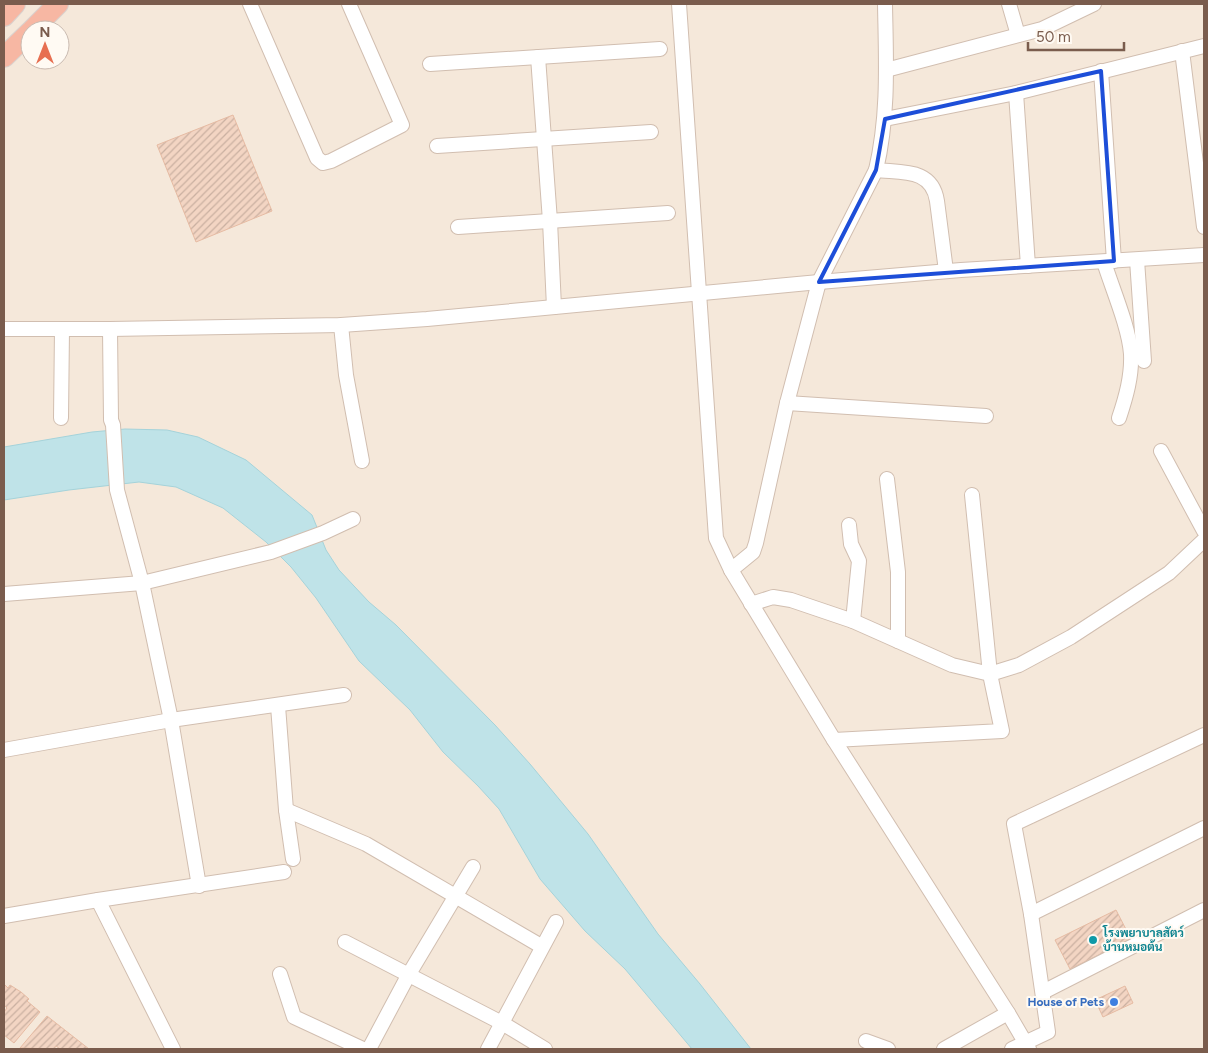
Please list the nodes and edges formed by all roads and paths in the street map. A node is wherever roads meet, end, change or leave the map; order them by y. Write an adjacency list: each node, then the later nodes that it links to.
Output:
1 (15, 4): 10 (highway)
2 (58, 4): 11 (highway)
3 (250, 4): 4 (street)
4 (348, 4)
5 (679, 4): 38 (street)
6 (886, 4): 20 (street)
7 (1009, 4): 12 (street)
8 (1094, 4): 9 (street)
9 (1068, 10): 12 (street)
10 (4, 16)
11 (42, 20)
12 (1018, 36): 20 (street)
13 (20, 42): 17 (highway)
14 (1204, 46): 16 (street)
15 (660, 50): 18 (street)
16 (1182, 51): 21 (street); 31 (street)
17 (4, 57)
18 (538, 57): 19 (street); 25 (street)
19 (430, 64)
20 (886, 70): 23 (street)
21 (1101, 71): 22 (street); 34 (street)
22 (1016, 93): 23 (street); 35 (street)
23 (885, 119): 27 (street)
24 (651, 132): 25 (street)
25 (544, 139): 26 (street); 29 (street)
26 (437, 146)
27 (876, 170): 36 (street); 37 (street)
28 (668, 213): 29 (street)
29 (550, 221): 30 (street); 39 (street)
30 (458, 227)
31 (1204, 227)
32 (1204, 254): 33 (street)
33 (1137, 260): 34 (street); 44 (street)
34 (1109, 261): 35 (street); 48 (street)
35 (1028, 266): 36 (street)
36 (946, 271): 37 (street)
37 (819, 282): 38 (street); 45 (street)
38 (699, 294): 39 (street); 57 (street)
39 (554, 307): 40 (street)
40 (341, 325): 43 (street); 50 (street)
41 (4, 329): 42 (street)
42 (62, 329): 43 (street); 47 (street)
43 (110, 329): 58 (street)
44 (1144, 361)
45 (788, 403): 46 (street); 57 (street)
46 (986, 416)
47 (61, 418)
48 (1120, 418)
49 (1161, 451): 55 (street)
50 (362, 461)
51 (887, 480): 62 (street)
52 (972, 495): 63 (street)
53 (353, 519): 58 (street)
54 (849, 525): 61 (street)
55 (1204, 530)
56 (1204, 540): 63 (street)
57 (731, 570): 60 (street)
58 (142, 582): 59 (street); 66 (street)
59 (4, 594)
60 (751, 604): 61 (street); 68 (street)
61 (853, 621): 62 (street)
62 (898, 641): 63 (street)
63 (990, 674): 68 (street)
64 (344, 695): 65 (street)
65 (278, 706): 66 (street); 70 (street)
66 (171, 720): 69 (street); 75 (street)
67 (1204, 735): 79 (street)
68 (834, 740): 87 (street)
69 (4, 750)
70 (286, 810): 72 (street); 76 (street)
71 (1204, 828): 79 (street)
72 (293, 859)
73 (473, 867): 76 (street)
74 (284, 872): 75 (street)
75 (199, 886): 77 (street)
76 (455, 895): 83 (street); 85 (street)
77 (98, 900): 80 (street); 91 (street)
78 (1204, 910): 86 (street)
79 (1031, 914): 86 (street)
80 (4, 916)
81 (556, 922): 83 (street)
82 (344, 942): 85 (street)
83 (541, 946): 88 (street)
84 (280, 974): 92 (street)
85 (409, 974): 88 (street); 93 (street)
86 (1043, 992): 90 (street)
87 (1008, 1013): 90 (street); 97 (street)
88 (502, 1023): 94 (street); 95 (street)
89 (866, 1040): 96 (street)
90 (1027, 1046): 98 (street)
91 (173, 1049)
92 (362, 1049)
93 (369, 1049)
94 (488, 1049)
95 (546, 1049)
96 (888, 1049)
97 (944, 1049)
98 (1012, 1049)

